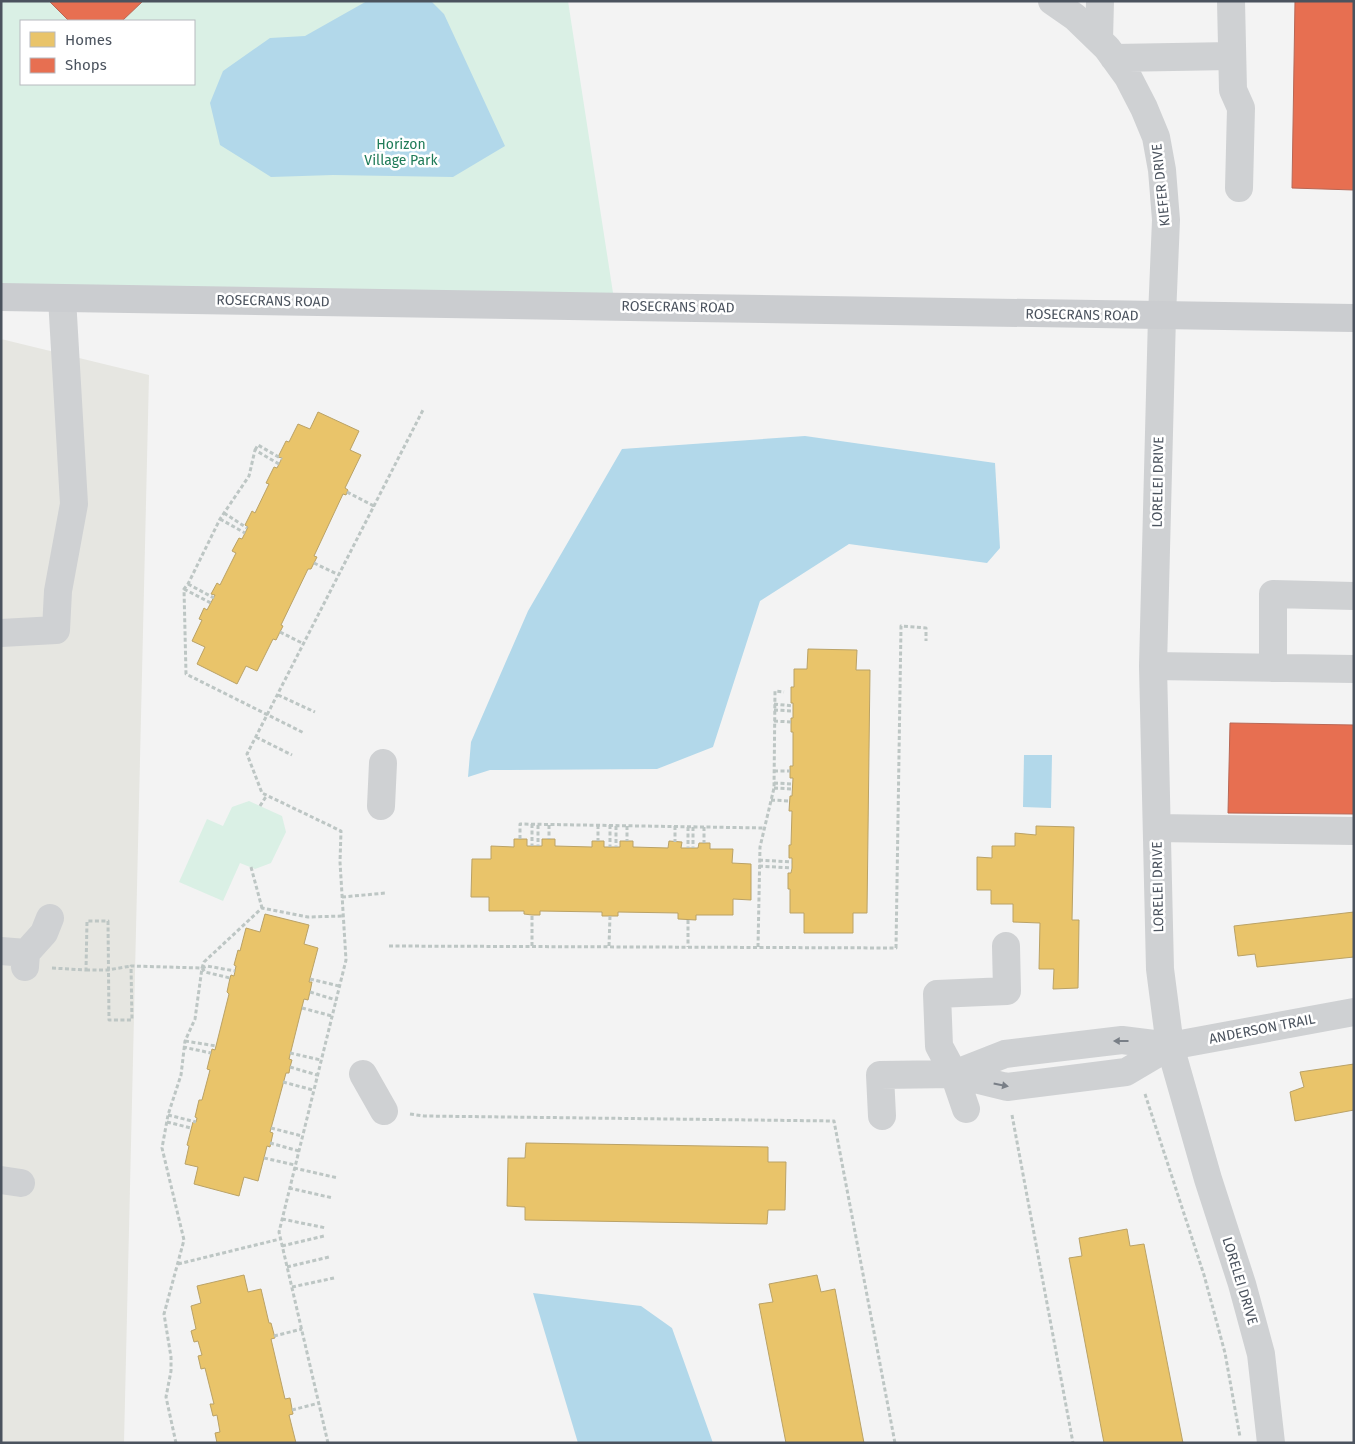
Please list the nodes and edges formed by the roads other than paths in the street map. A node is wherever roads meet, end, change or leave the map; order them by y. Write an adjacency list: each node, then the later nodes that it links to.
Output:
1 (1052, 1): 4 (street, KIEFER DRIVE)
2 (1100, 1): 4 (street)
3 (1231, 1): 5 (street)
4 (1107, 49): 5 (street); 9 (street, KIEFER DRIVE)
5 (1232, 56): 6 (street)
6 (1239, 188)
7 (1, 297): 8 (main road, ROSECRANS ROAD)
8 (62, 298): 9 (main road, ROSECRANS ROAD); 12 (street)
9 (1162, 316): 10 (main road, ROSECRANS ROAD); 13 (street, LORELEI DRIVE)
10 (1354, 318)
11 (1354, 596): 14 (street)
12 (1, 633)
13 (1153, 666): 14 (street); 18 (street, LORELEI DRIVE)
14 (1274, 668): 15 (street)
15 (1354, 669)
16 (383, 762): 17 (street)
17 (381, 806)
18 (1157, 828): 19 (street); 24 (street, LORELEI DRIVE)
19 (1354, 831)
20 (50, 918): 22 (street)
21 (1006, 946): 26 (street)
22 (17, 957)
23 (1354, 1012): 24 (street, ANDERSON TRAIL)
24 (1170, 1046): 26 (street, one-way to 26); 26 (street, one-way to 24); 30 (street, LORELEI DRIVE)
25 (363, 1074): 28 (street)
26 (954, 1074): 27 (street); 29 (street)
27 (966, 1110)
28 (384, 1111)
29 (882, 1116)
30 (1271, 1443)

